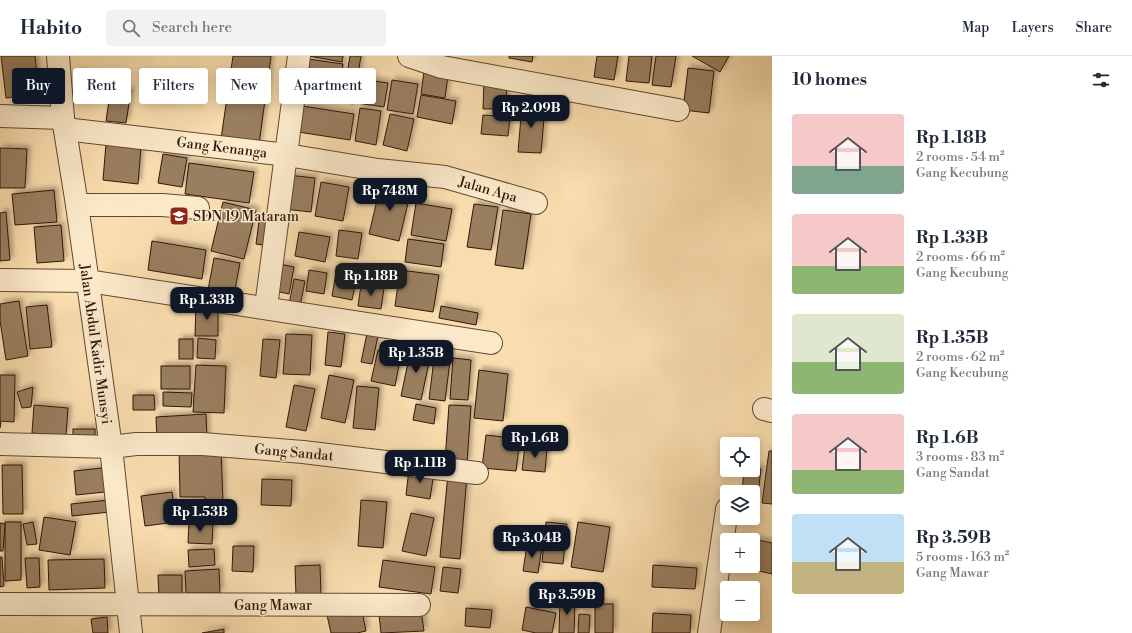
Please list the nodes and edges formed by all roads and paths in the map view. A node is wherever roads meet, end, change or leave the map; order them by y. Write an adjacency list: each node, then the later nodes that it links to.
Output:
1 (58, 56): 6 (street, Jalan Abdul Kadir Munsyi)
2 (299, 56): 7 (street)
3 (409, 56): 4 (street)
4 (678, 110)
5 (0, 116): 6 (street, Gang Kenanga)
6 (64, 123): 7 (street, Gang Kenanga); 10 (street, Jalan Abdul Kadir Munsyi)
7 (287, 155): 8 (street, Gang Kenanga); 14 (street)
8 (378, 170): 9 (street, Jalan Apa)
9 (531, 201)
10 (77, 204): 11 (street); 13 (street, Jalan Abdul Kadir Munsyi)
11 (198, 208)
12 (0, 280): 13 (street)
13 (88, 281): 14 (street); 17 (street, Jalan Abdul Kadir Munsyi)
14 (266, 307): 15 (street)
15 (491, 343)
16 (0, 444): 17 (street, Gang Sandat)
17 (111, 447): 18 (street, Gang Sandat); 21 (street, Jalan Abdul Kadir Munsyi)
18 (477, 473)
19 (725, 525): 24 (street)
20 (0, 604): 21 (street, Gang Mawar)
21 (127, 605): 22 (street, Gang Mawar); 23 (street, Jalan Abdul Kadir Munsyi)
22 (419, 605)
23 (131, 633)
24 (709, 633)

